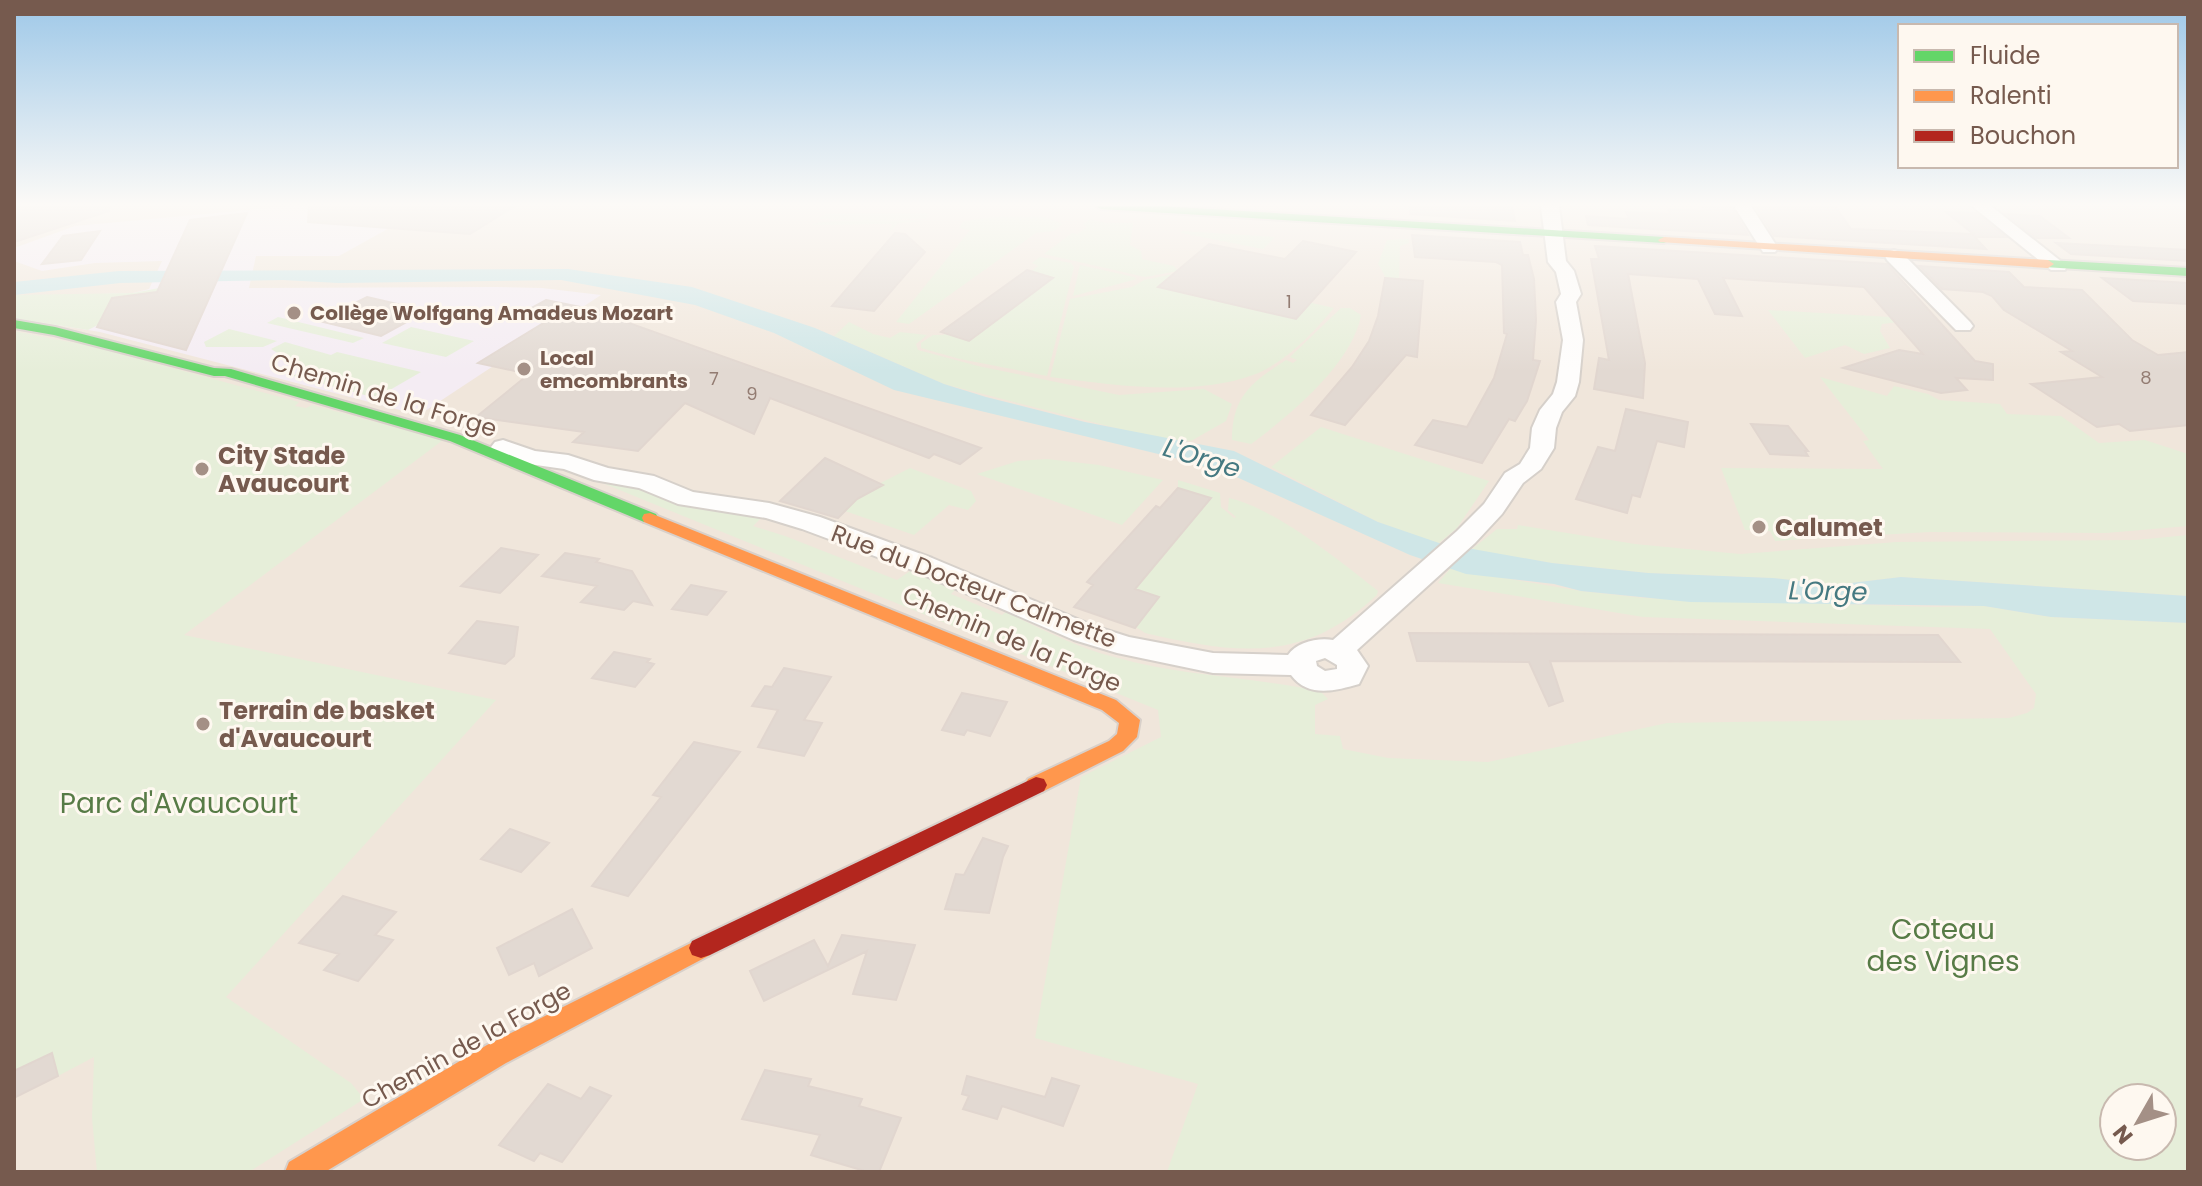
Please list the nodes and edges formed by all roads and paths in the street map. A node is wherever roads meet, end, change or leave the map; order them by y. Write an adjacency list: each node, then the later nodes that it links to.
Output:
1 (1557, 261): 9 (street, Rue du Docteur Calmette)
2 (1899, 261): 8 (street)
3 (1982, 261): 5 (street)
4 (2052, 261): 5 (street)
5 (2058, 266): 6 (street)
6 (2188, 272)
7 (14, 324): 9 (street, Chemin de la Forge)
8 (1963, 326)
9 (467, 443): 10 (street, Chemin de la Forge)
10 (299, 1172)

